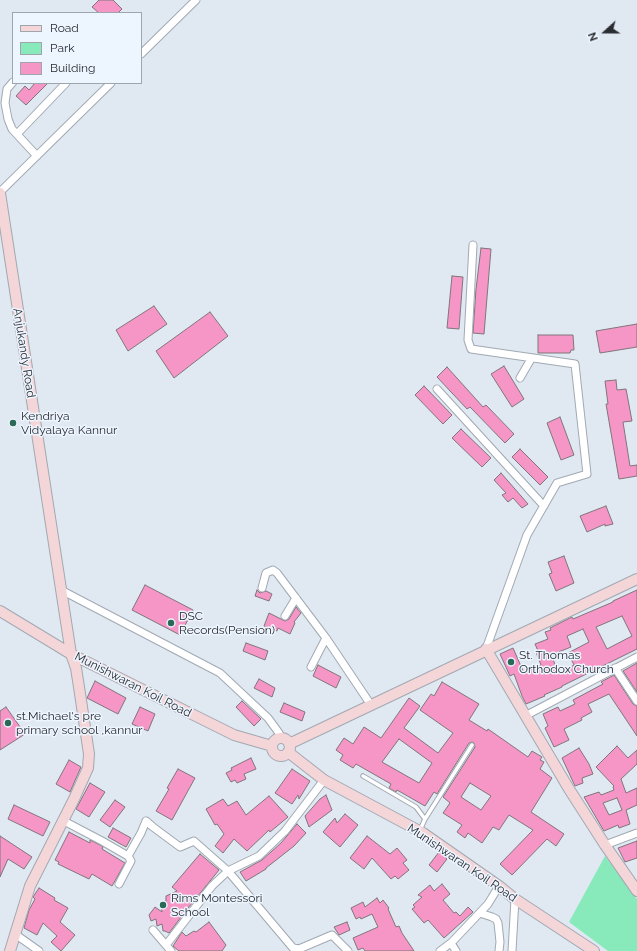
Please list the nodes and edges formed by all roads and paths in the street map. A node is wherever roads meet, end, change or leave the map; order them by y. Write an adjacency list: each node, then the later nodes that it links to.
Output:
1 (196, 0): 2 (street)
2 (142, 53)
3 (12, 83): 6 (street)
4 (65, 84): 6 (street)
5 (110, 84): 7 (street)
6 (17, 134): 7 (street)
7 (37, 156): 8 (street)
8 (0, 193): 16 (street, Anjukandy Road)
9 (473, 245): 10 (street)
10 (531, 359): 11 (street); 13 (street)
11 (520, 378)
12 (437, 389): 13 (street)
13 (544, 506): 21 (street)
14 (637, 579): 21 (street)
15 (262, 588): 17 (street)
16 (61, 590): 22 (street, Anjukandy Road); 29 (street)
17 (296, 598): 19 (street); 20 (street)
18 (0, 611): 22 (street, Munishwaran Koil Road)
19 (286, 616)
20 (326, 638): 24 (street); 27 (street)
21 (486, 649): 27 (street); 28 (street)
22 (72, 654): 31 (street, Munishwaran Koil Road); 36 (street, Anjukandy Road)
23 (637, 657): 25 (street)
24 (312, 667)
25 (615, 668): 26 (street); 28 (street)
26 (637, 701)
27 (371, 705): 32 (street)
28 (525, 716): 39 (street)
29 (280, 738): 31 (street); 32 (street)
30 (472, 745): 35 (lane)
31 (272, 746): 32 (street)
32 (288, 748): 34 (street, Munishwaran Koil Road)
33 (363, 776): 35 (lane)
34 (324, 780): 37 (street, Munishwaran Koil Road); 41 (street)
35 (425, 819): 37 (lane)
36 (62, 820): 40 (street); 48 (street, Anjukandy Road)
37 (419, 831): 43 (street, Munishwaran Koil Road)
38 (637, 833): 39 (street)
39 (605, 845): 44 (street)
40 (128, 856): 41 (street); 42 (street)
41 (228, 871): 50 (street); 54 (street)
42 (119, 884)
43 (499, 886): 45 (street, Munishwaran Koil Road); 46 (street)
44 (637, 891)
45 (515, 900): 58 (street); 59 (street, Munishwaran Koil Road)
46 (480, 913): 49 (street); 57 (street)
47 (153, 930): 50 (street)
48 (15, 934): 51 (street, Anjukandy Road); 52 (street)
49 (451, 943): 55 (street); 56 (street)
50 (166, 944): 53 (street)
51 (10, 951)
52 (39, 951)
53 (171, 951)
54 (348, 951)
55 (440, 951)
56 (456, 951)
57 (499, 951)
58 (512, 951)
59 (594, 951)

